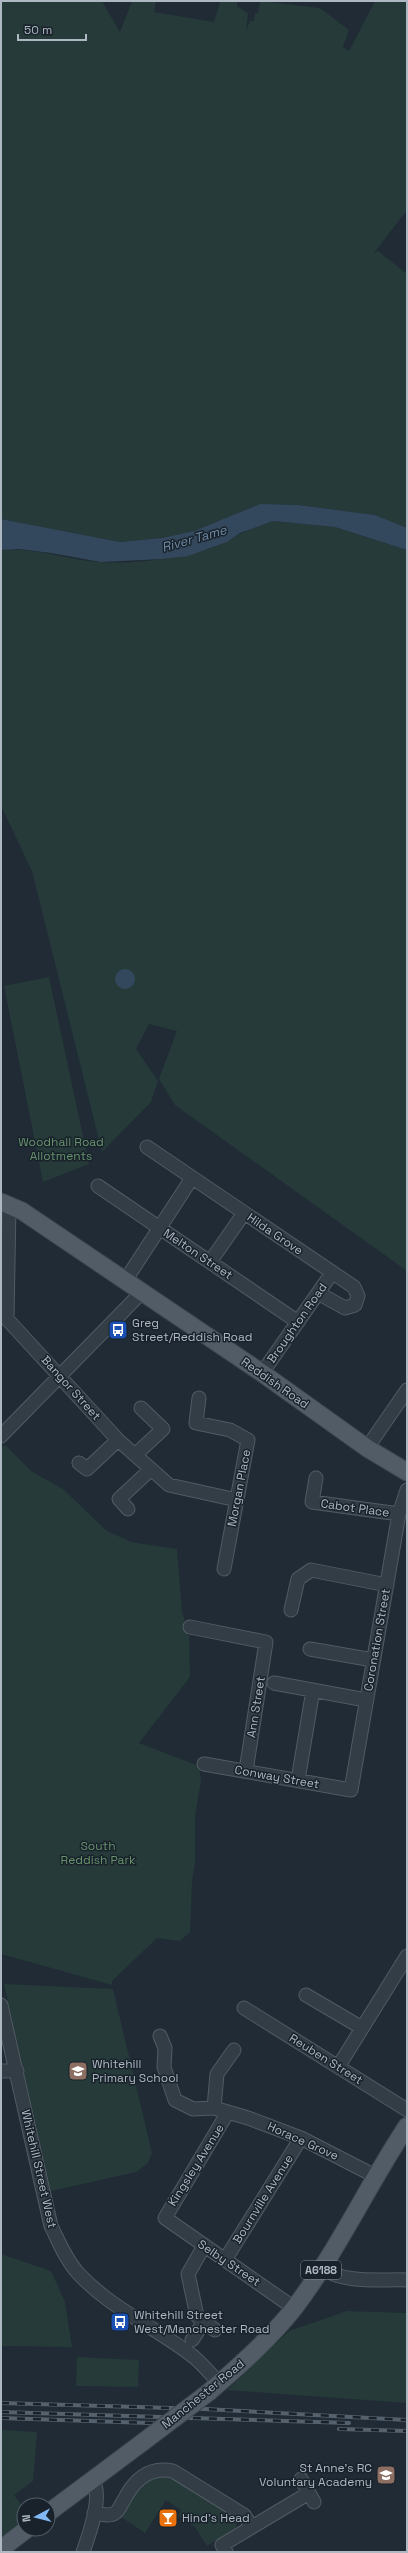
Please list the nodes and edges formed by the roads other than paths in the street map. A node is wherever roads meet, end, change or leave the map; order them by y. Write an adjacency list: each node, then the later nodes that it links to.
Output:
1 (147, 1147): 2 (street, Hilda Grove)
2 (192, 1178): 5 (street, Hilda Grove); 6 (street)
3 (98, 1186): 6 (street, Melton Street)
4 (5, 1204): 9 (main road, Reddish Road); 12 (street, Bangor Street)
5 (244, 1213): 7 (street); 8 (street, Hilda Grove)
6 (160, 1228): 7 (street, Melton Street); 9 (street)
7 (210, 1262): 13 (street, Melton Street)
8 (332, 1272): 11 (street, Broughton Road); 11 (street, Hilda Grove)
9 (125, 1281): 10 (main road, Reddish Road)
10 (142, 1292): 14 (main road, Reddish Road); 15 (street)
11 (318, 1293): 13 (street, Broughton Road)
12 (4, 1319): 15 (street, Bangor Street)
13 (298, 1322): 14 (street, Broughton Road)
14 (262, 1374): 21 (main road, Reddish Road)
15 (60, 1376): 19 (street); 20 (street, Bangor Street)
16 (407, 1390): 21 (street)
17 (199, 1398): 28 (street, Morgan Place)
18 (141, 1408): 22 (street)
19 (1, 1436)
20 (118, 1440): 22 (street, Bangor Street); 23 (street)
21 (367, 1448): 25 (main road, Reddish Road)
22 (135, 1455): 24 (street, Bangor Street)
23 (79, 1463)
24 (150, 1470): 28 (street, Bangor Street); 29 (street)
25 (407, 1472)
26 (316, 1478): 30 (street, Cabot Place)
27 (407, 1490): 30 (street, Coronation Street)
28 (237, 1500): 31 (street, Morgan Place)
29 (128, 1509)
30 (399, 1514): 32 (street, Coronation Street)
31 (224, 1569)
32 (387, 1584): 33 (street); 36 (street, Coronation Street)
33 (291, 1610)
34 (190, 1627): 41 (street, Ann Street)
35 (310, 1649): 36 (street)
36 (373, 1660): 39 (street, Coronation Street)
37 (274, 1683): 38 (street)
38 (313, 1690): 39 (street); 42 (street)
39 (366, 1700): 43 (street, Coronation Street)
40 (204, 1764): 41 (street, Conway Street)
41 (246, 1771): 42 (street, Conway Street)
42 (298, 1780): 43 (street, Conway Street)
43 (351, 1790)
44 (407, 1956): 48 (street)
45 (306, 1994): 48 (street)
46 (1, 2005): 53 (street, Whitehill Street West)
47 (244, 2008): 51 (street, Reuben Street)
48 (362, 2028): 51 (street)
49 (160, 2036): 54 (street, Horace Grove)
50 (234, 2050): 54 (street)
51 (338, 2067): 55 (street, Reuben Street)
52 (1, 2071): 53 (street)
53 (17, 2071): 69 (street, Whitehill Street West)
54 (214, 2108): 56 (street, Horace Grove)
55 (407, 2110)
56 (228, 2112): 58 (street, Horace Grove); 60 (street, Kingsley Avenue)
57 (407, 2126): 59 (main road, Manchester Road / A6188)
58 (301, 2138): 59 (street, Horace Grove); 62 (street, Bournville Avenue)
59 (376, 2176): 63 (main road, Manchester Road / A6188)
60 (165, 2218): 61 (street, Selby Street)
61 (204, 2246): 62 (street, Selby Street); 66 (street)
62 (225, 2260): 65 (street, Selby Street)
63 (322, 2268): 64 (street); 65 (main road, Manchester Road / A6188)
64 (407, 2280)
65 (294, 2308): 69 (main road, Manchester Road / A6188)
66 (204, 2322): 67 (street); 68 (street)
67 (215, 2330)
68 (192, 2340)
69 (214, 2388): 71 (main road, Manchester Road / A6188, bridge)
70 (301, 2479): 74 (street)
71 (86, 2484): 72 (main road, Manchester Road / A6188); 73 (street)
72 (56, 2507)
73 (94, 2510): 74 (street); 77 (street)
74 (252, 2527): 78 (street)
75 (17, 2537): 76 (main road)
76 (1, 2549)
77 (83, 2552)
78 (226, 2552)

